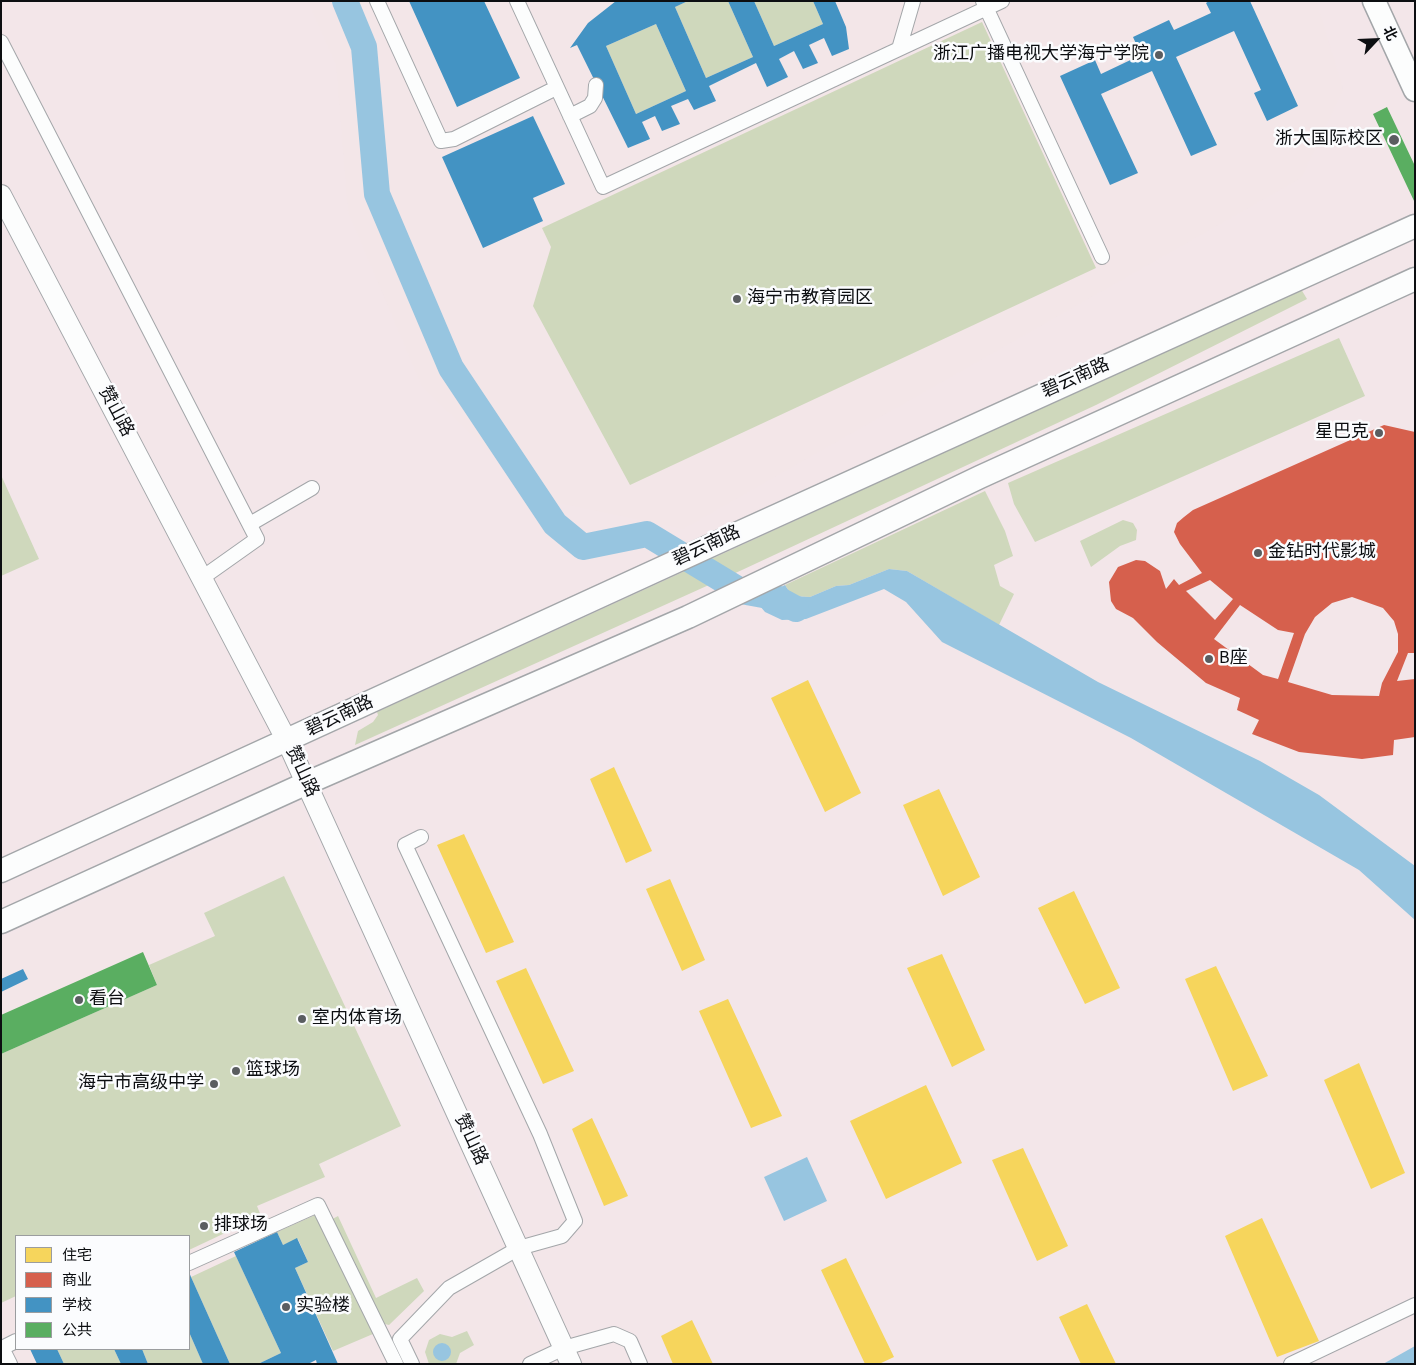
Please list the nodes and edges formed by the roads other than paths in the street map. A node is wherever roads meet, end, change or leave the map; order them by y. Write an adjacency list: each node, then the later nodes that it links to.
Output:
1 (376, 1): 10 (street)
2 (517, 1): 10 (street)
3 (913, 1): 8 (street)
4 (1002, 1): 6 (street)
5 (1374, 1): 11 (main road)
6 (984, 5): 8 (street); 15 (street)
7 (1, 42): 18 (street)
8 (899, 49): 12 (street)
9 (596, 85): 12 (street)
10 (556, 88): 12 (street)
11 (1415, 90)
12 (570, 116)
13 (1, 195): 19 (street, 赞山路)
14 (1415, 226): 20 (main road, 碧云南路)
15 (1102, 257)
16 (1415, 279): 21 (main road)
17 (312, 488): 18 (street)
18 (250, 524): 19 (street)
19 (202, 578): 20 (street, 赞山路)
20 (287, 741): 21 (street, 赞山路); 23 (main road, 碧云南路)
21 (307, 783): 24 (main road); 25 (street, 赞山路)
22 (421, 837): 25 (street)
23 (1, 871)
24 (1, 922)
25 (519, 1248): 30 (street, 赞山路); 33 (street)
26 (190, 1263): 32 (street)
27 (1415, 1305): 36 (street)
28 (15, 1342): 29 (street)
29 (2, 1348): 31 (street)
30 (567, 1356): 34 (street); 35 (street)
31 (10, 1364)
32 (396, 1364)
33 (412, 1364)
34 (530, 1364)
35 (640, 1364)
36 (1291, 1364)

